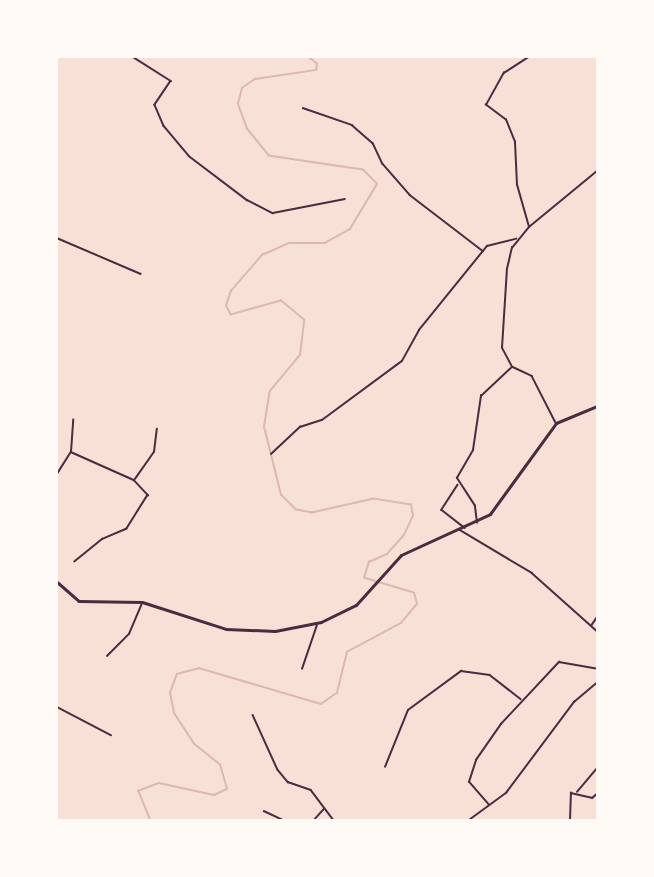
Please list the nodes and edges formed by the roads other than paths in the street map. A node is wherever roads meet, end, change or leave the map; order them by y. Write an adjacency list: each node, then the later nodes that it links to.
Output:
1 (133, 57): 5 (street)
2 (529, 57): 6 (street)
3 (303, 108): 9 (street)
4 (597, 171): 6 (street)
5 (345, 199)
6 (529, 227): 8 (street)
7 (57, 238): 10 (street)
8 (518, 239): 9 (street); 11 (street)
9 (483, 252): 17 (street)
10 (141, 274)
11 (512, 367): 14 (street); 20 (street)
12 (597, 406): 14 (highway)
13 (73, 420): 16 (street)
14 (556, 423): 21 (highway)
15 (157, 429): 19 (street)
16 (71, 453): 18 (street); 19 (street)
17 (271, 454)
18 (57, 474)
19 (134, 480): 24 (street)
20 (458, 485): 21 (street); 22 (street)
21 (477, 523): 22 (highway)
22 (465, 528): 23 (highway)
23 (460, 530): 28 (highway); 29 (street)
24 (75, 562)
25 (57, 582): 26 (highway)
26 (142, 602): 28 (highway); 31 (street)
27 (597, 617): 29 (street)
28 (316, 623): 32 (street)
29 (591, 626): 30 (street)
30 (597, 631)
31 (107, 656)
32 (302, 669)
33 (597, 669): 35 (street)
34 (597, 683): 43 (street)
35 (522, 699): 39 (street); 43 (street)
36 (57, 707): 38 (street)
37 (254, 715): 44 (street)
38 (111, 735)
39 (385, 767)
40 (597, 768): 41 (street)
41 (576, 792): 42 (street); 50 (street)
42 (597, 794)
43 (489, 805): 49 (street)
44 (324, 808): 47 (street); 48 (street)
45 (264, 811): 46 (street)
46 (283, 820)
47 (315, 820)
48 (334, 820)
49 (469, 820)
50 (570, 820)

